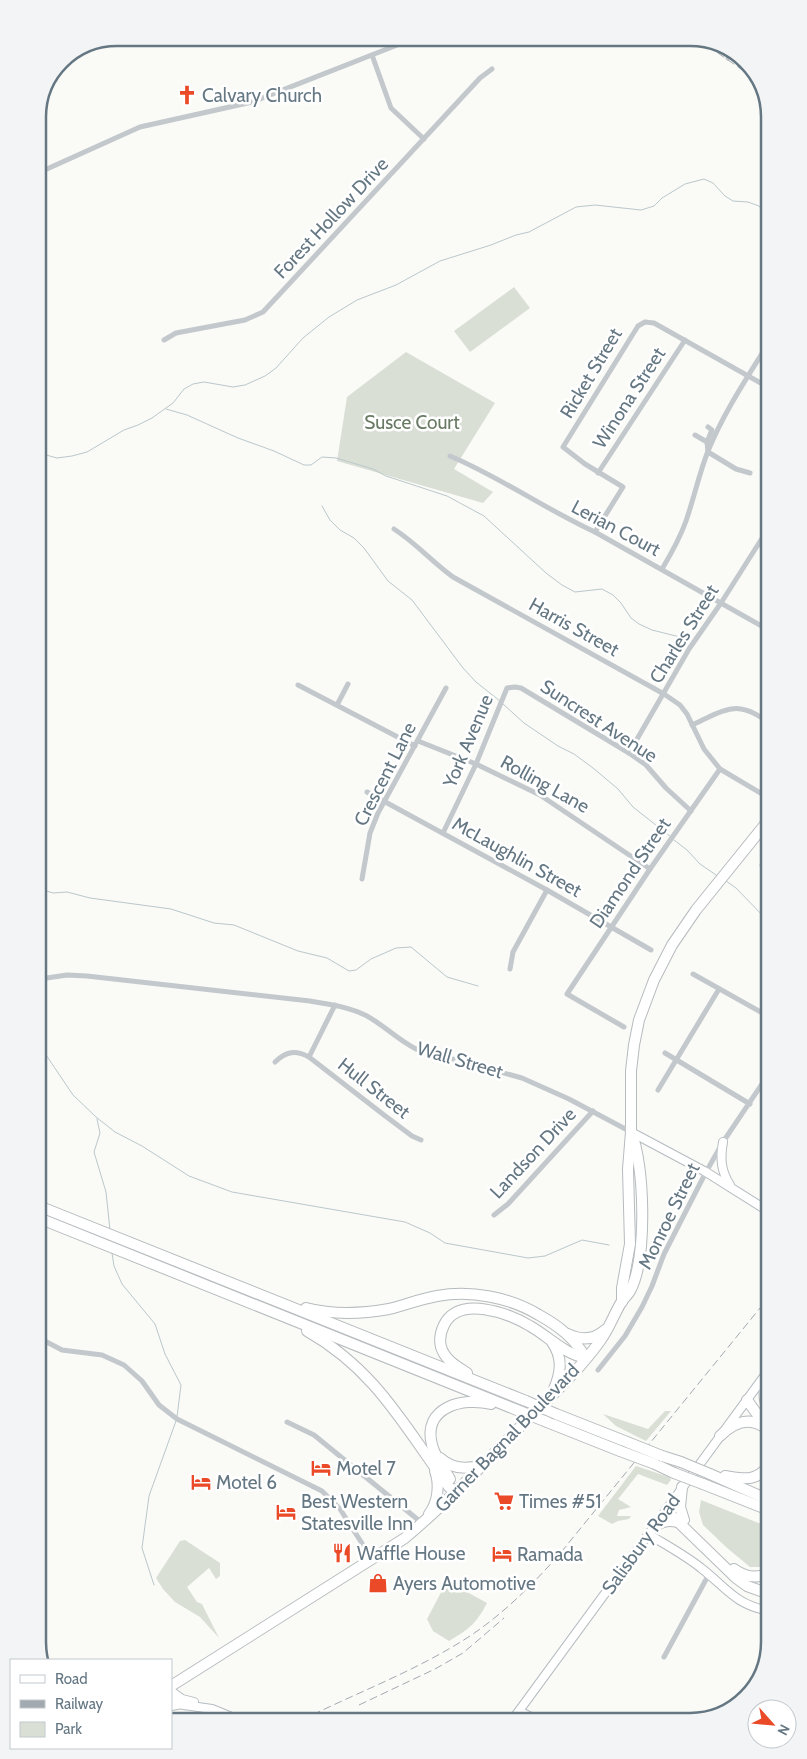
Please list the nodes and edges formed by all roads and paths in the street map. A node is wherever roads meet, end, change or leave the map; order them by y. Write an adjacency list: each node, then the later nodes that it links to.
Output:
1 (395, 46): 2 (street)
2 (372, 55): 4 (street); 5 (street)
3 (492, 69): 4 (street, Forest Hollow Drive)
4 (424, 139): 6 (street, Forest Hollow Drive)
5 (46, 168)
6 (164, 340)
7 (684, 340): 9 (street, Ricket Street); 17 (street, Winona Street); 17 (street, Ricket Street)
8 (761, 355): 9 (street)
9 (748, 376): 10 (street, Ricket Street); 14 (street)
10 (761, 383)
11 (708, 427): 13 (street)
12 (695, 435): 13 (street)
13 (707, 442): 14 (street)
14 (708, 452): 16 (street); 22 (street)
15 (450, 456): 19 (street, Lerian Court)
16 (750, 472)
17 (598, 473): 19 (street)
18 (394, 529): 29 (street, Harris Street)
19 (595, 532): 22 (street, Lerian Court)
20 (761, 541): 21 (street, Charles Street)
21 (759, 544): 23 (street, Charles Street)
22 (662, 569): 23 (street, Lerian Court)
23 (722, 603): 24 (street, Lerian Court); 29 (street, Charles Street)
24 (761, 625)
25 (348, 684): 30 (street)
26 (298, 685): 30 (street, Rolling Lane)
27 (446, 688): 33 (street, Crescent Lane)
28 (507, 688): 34 (street, Suncrest Avenue); 35 (street, York Avenue)
29 (664, 694): 32 (street, Harris Street); 34 (street, Charles Street)
30 (337, 705): 33 (street, Rolling Lane)
31 (761, 718): 32 (street)
32 (692, 725): 36 (street, Harris Street)
33 (416, 744): 35 (street, Rolling Lane); 39 (street, Crescent Lane)
34 (629, 753): 40 (street, Suncrest Avenue)
35 (476, 764): 42 (street, York Avenue); 43 (street, Rolling Lane)
36 (720, 769): 38 (street); 40 (street, Diamond Street)
37 (367, 792): 39 (street, McLaughlin Street)
38 (761, 793)
39 (385, 802): 42 (street, McLaughlin Street); 44 (street, Crescent Lane)
40 (691, 810): 43 (street, Diamond Street)
41 (761, 829): 63 (highway, Garner Bagnal Boulevard)
42 (443, 833): 45 (street, McLaughlin Street)
43 (650, 868): 46 (street, Diamond Street)
44 (362, 879)
45 (547, 890): 46 (street, McLaughlin Street); 48 (street)
46 (612, 927): 47 (street, McLaughlin Street); 54 (street, Diamond Street)
47 (651, 950)
48 (510, 969)
49 (693, 974): 51 (street)
50 (46, 978): 52 (street, Wall Street)
51 (719, 989): 53 (street); 57 (street)
52 (335, 1005): 56 (street); 62 (street, Wall Street)
53 (761, 1012)
54 (624, 1027)
55 (665, 1053): 57 (street)
56 (310, 1057): 58 (street); 64 (street, Hull Street)
57 (676, 1060): 60 (street); 61 (street)
58 (275, 1062)
59 (761, 1086): 61 (street, Monroe Street)
60 (658, 1090)
61 (750, 1104): 65 (street, Monroe Street)
62 (593, 1111): 63 (street, Wall Street); 70 (street, Landson Drive)
63 (631, 1132): 66 (street, Wall Street); 74 (highway, Garner Bagnal Boulevard)
64 (421, 1140)
65 (723, 1142): 66 (street, Monroe Street); 67 (street)
66 (706, 1172): 67 (street, Wall Street); 79 (street, Monroe Street)
67 (732, 1187): 68 (street, Wall Street)
68 (761, 1206)
69 (46, 1209): 72 (highway)
70 (494, 1215)
71 (46, 1221): 73 (highway)
72 (193, 1268): 75 (highway); 81 (highway)
73 (231, 1295): 85 (highway); 90 (highway)
74 (610, 1326): 75 (highway); 78 (highway, Garner Bagnal Boulevard)
75 (567, 1334): 78 (highway)
76 (546, 1336): 78 (highway); 81 (highway); 82 (highway)
77 (46, 1342): 104 (street)
78 (586, 1358): 82 (highway, Garner Bagnal Boulevard)
79 (598, 1370)
80 (761, 1382): 83 (street, Salisbury Road)
81 (485, 1385): 92 (highway, bridge)
82 (553, 1393): 91 (highway, Garner Bagnal Boulevard)
83 (747, 1400): 84 (highway); 86 (highway); 89 (street, Salisbury Road)
84 (761, 1407)
85 (517, 1410): 90 (highway); 95 (highway, bridge)
86 (761, 1419)
87 (287, 1422): 102 (street)
88 (761, 1426): 89 (highway)
89 (720, 1436): 94 (street, Salisbury Road)
90 (435, 1460): 91 (highway); 96 (highway); 102 (highway)
91 (483, 1465): 96 (highway, Garner Bagnal Boulevard)
92 (710, 1474): 93 (highway); 97 (highway)
93 (761, 1474)
94 (682, 1487): 99 (street, Salisbury Road); 101 (highway)
95 (718, 1490): 98 (highway); 100 (highway)
96 (456, 1492): 102 (highway, Garner Bagnal Boulevard)
97 (761, 1496)
98 (761, 1507)
99 (667, 1508): 101 (highway); 103 (street, Salisbury Road)
100 (761, 1512)
101 (681, 1521): 103 (highway); 106 (highway); 107 (highway)
102 (422, 1524): 104 (highway, Garner Bagnal Boulevard)
103 (650, 1531): 105 (street); 114 (street, Salisbury Road)
104 (372, 1560): 110 (highway, Garner Bagnal Boulevard)
105 (709, 1574): 108 (street); 109 (street)
106 (761, 1575)
107 (761, 1591)
108 (761, 1609)
109 (664, 1657)
110 (172, 1685)
111 (172, 1692): 113 (street)
112 (173, 1703): 113 (street)
113 (208, 1708): 115 (street)
114 (518, 1711): 116 (street)
115 (221, 1713)
116 (522, 1713)

